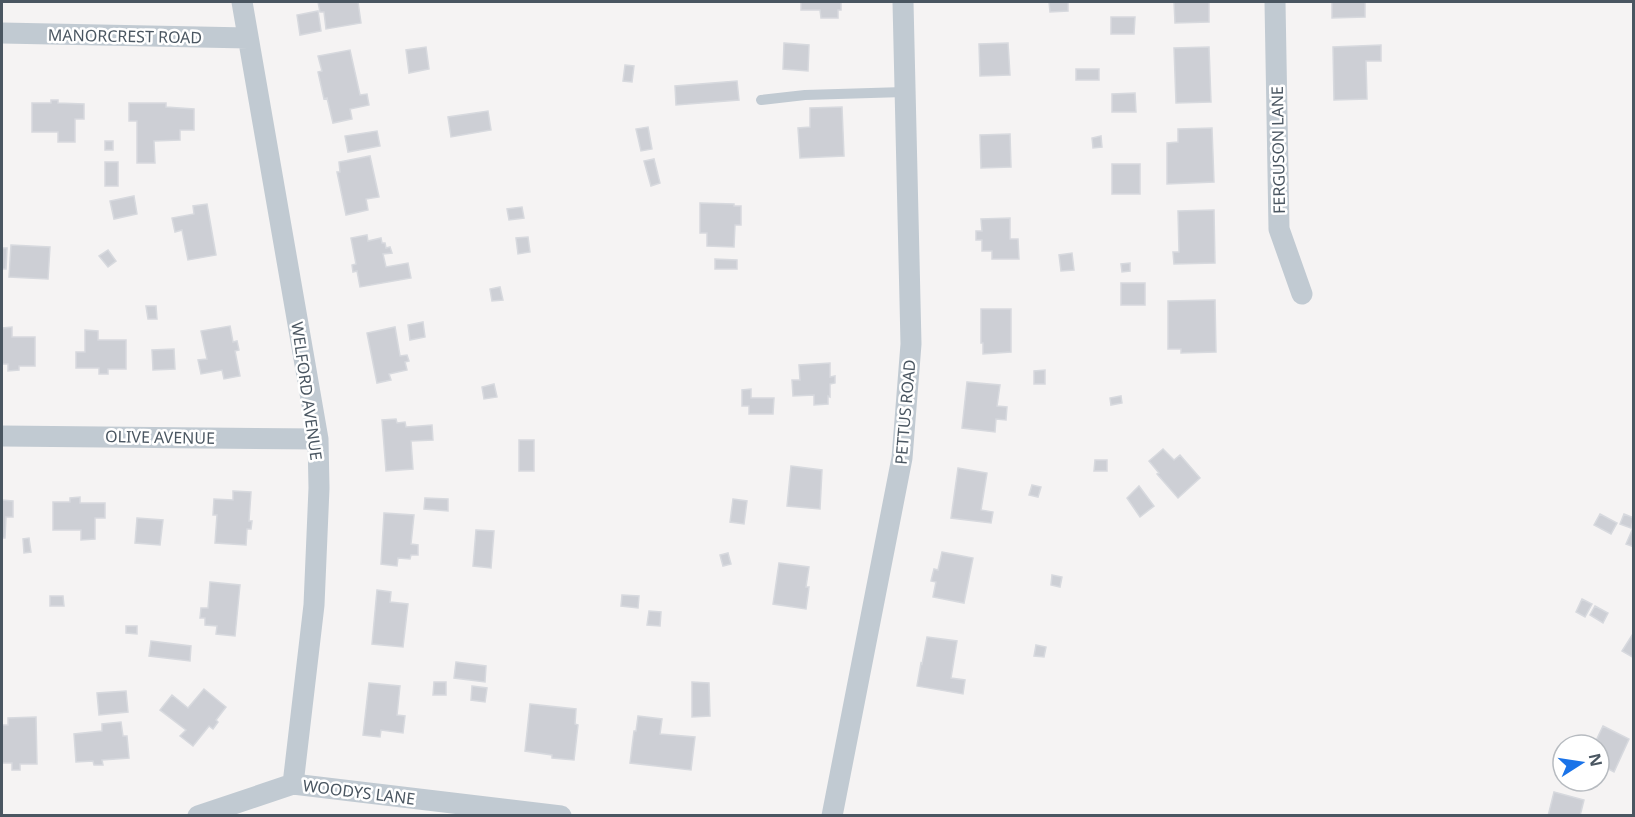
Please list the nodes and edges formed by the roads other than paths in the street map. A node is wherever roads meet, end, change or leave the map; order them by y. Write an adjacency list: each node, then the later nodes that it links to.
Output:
1 (242, 2): 5 (street, WELFORD AVENUE)
2 (903, 2): 6 (street, PETTUS ROAD)
3 (1275, 2): 8 (street, FERGUSON LANE)
4 (2, 33): 5 (street, MANORCREST ROAD)
5 (248, 38): 10 (street, WELFORD AVENUE)
6 (904, 92): 7 (lane); 14 (street, PETTUS ROAD)
7 (761, 100)
8 (1302, 294)
9 (2, 436): 10 (street, OLIVE AVENUE)
10 (318, 439): 11 (street, WELFORD AVENUE)
11 (293, 784): 12 (street, WOODYS LANE); 13 (street, WOODYS LANE)
12 (198, 816)
13 (561, 816)
14 (832, 816)

